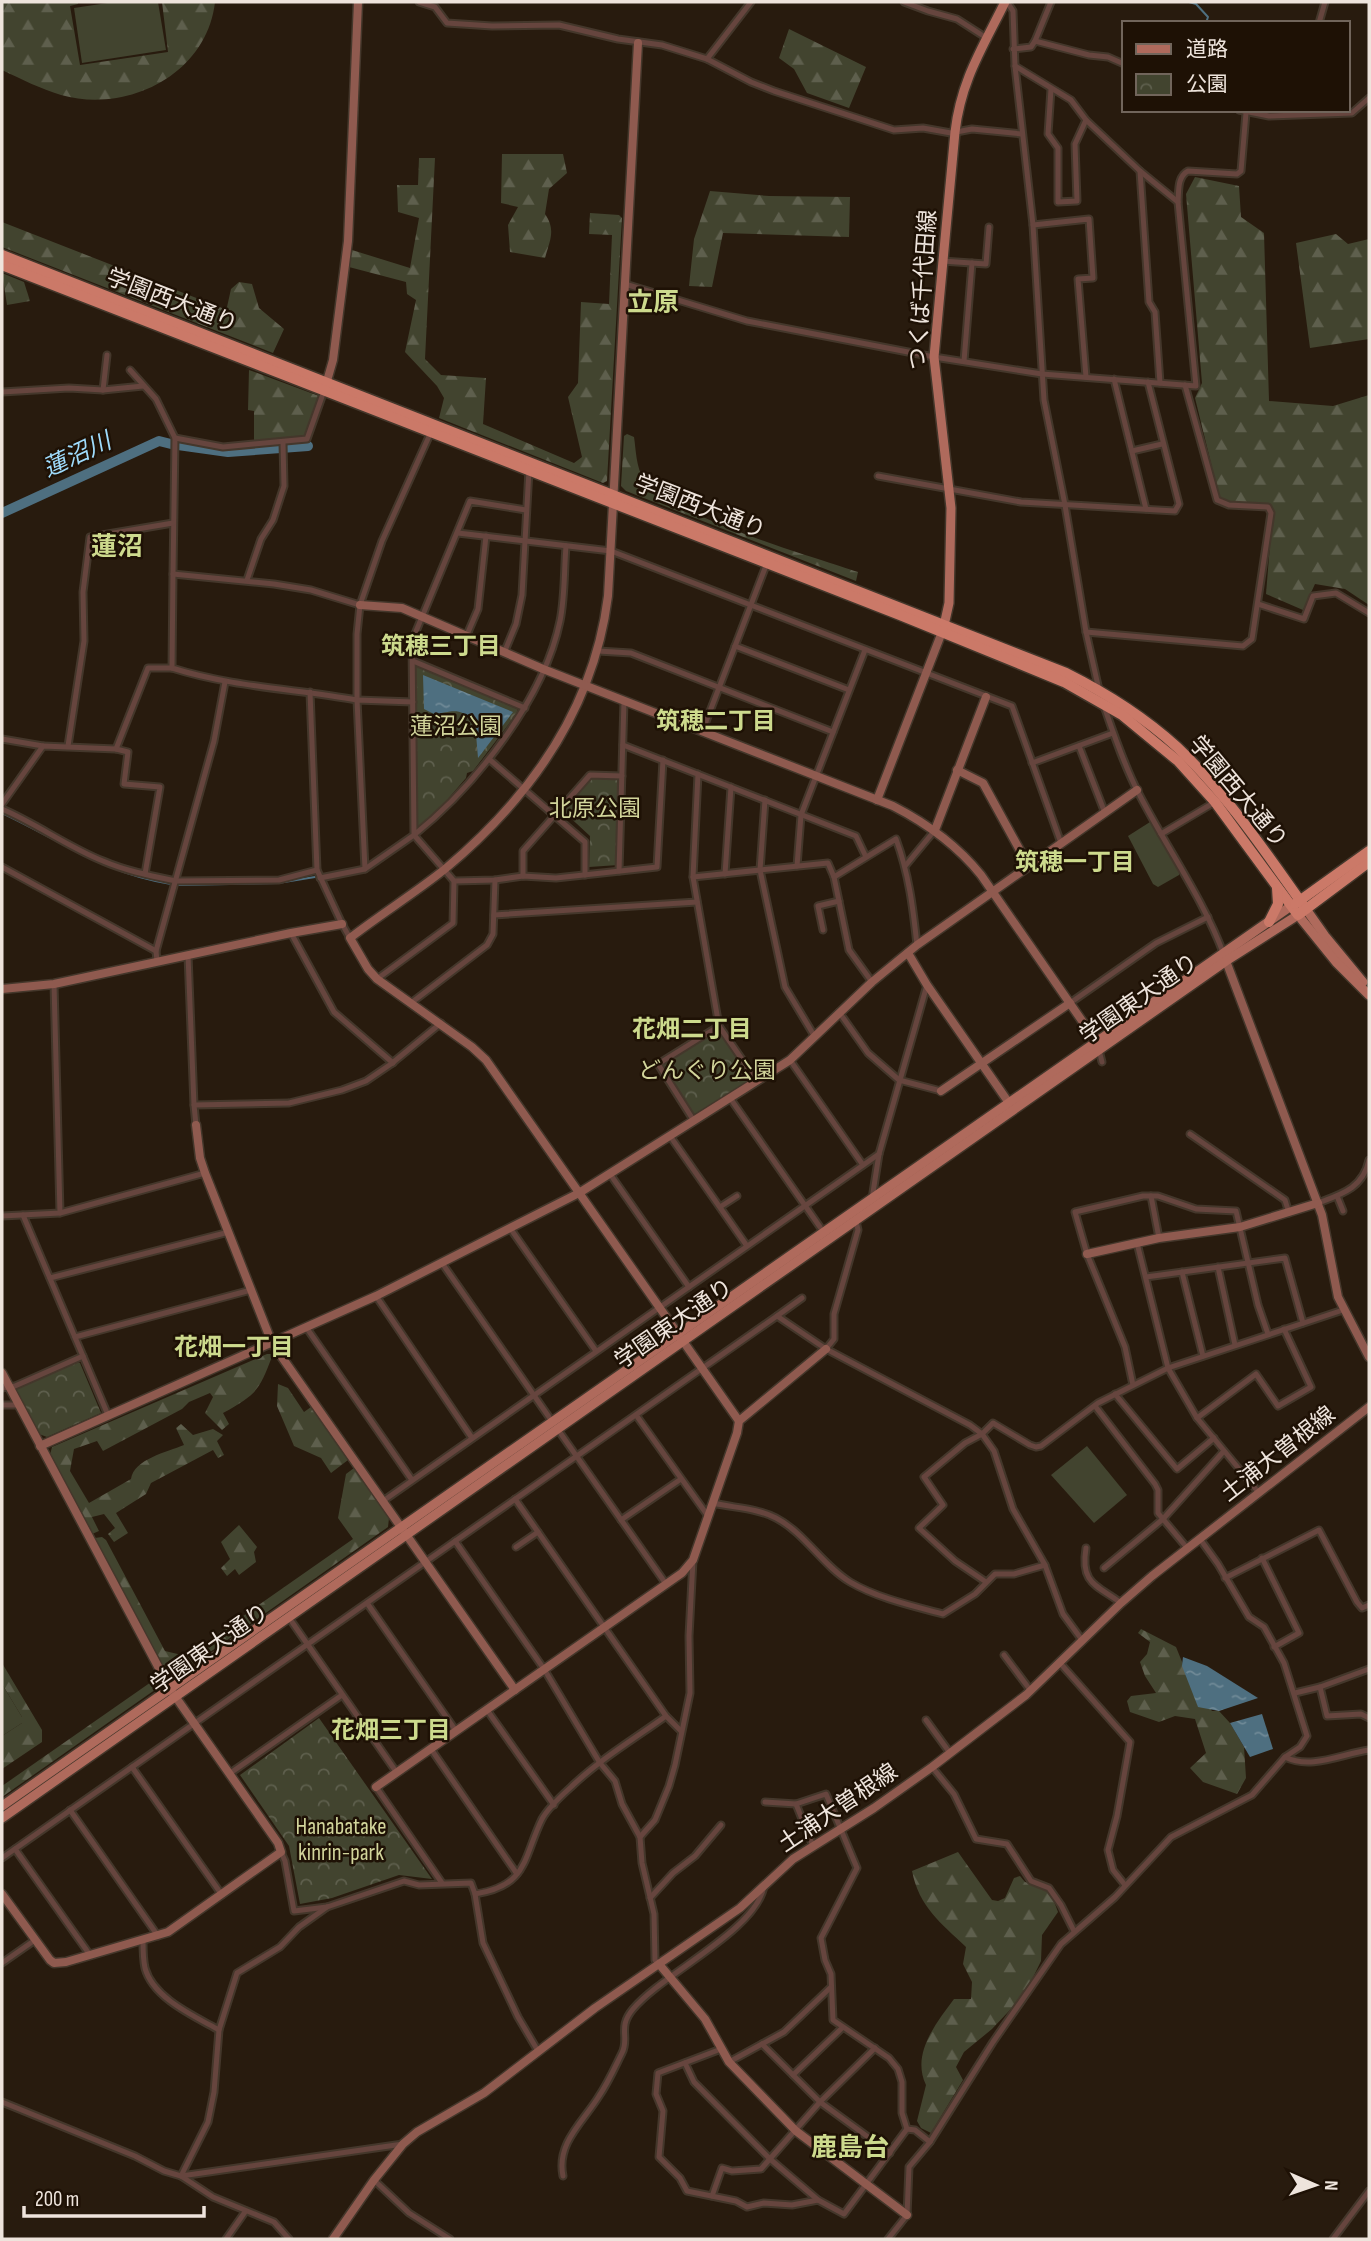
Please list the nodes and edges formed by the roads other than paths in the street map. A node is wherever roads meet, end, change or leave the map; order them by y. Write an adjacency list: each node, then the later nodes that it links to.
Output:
1 (358, 2): 43 (street)
2 (419, 2): 11 (street)
3 (751, 2): 13 (street)
4 (904, 2): 9 (street)
5 (1006, 2): 9 (main road, つくば千代田線); 12 (street)
6 (1051, 2): 10 (street)
7 (1325, 2): 8 (street)
8 (1320, 21)
9 (985, 37): 21 (main road, つくば千代田線)
10 (1035, 41): 12 (street); 14 (street)
11 (638, 43): 13 (street); 31 (street)
12 (1013, 49): 15 (street)
13 (707, 59): 21 (street)
14 (1122, 63)
15 (1015, 66): 16 (street); 22 (street)
16 (1051, 89): 20 (street); 20 (street)
17 (1369, 98): 19 (street)
18 (1246, 113): 19 (street); 24 (street)
19 (1294, 113)
20 (1086, 120): 23 (street)
21 (955, 132): 22 (street); 28 (main road, つくば千代田線)
22 (1022, 134): 25 (street)
23 (1140, 171): 24 (street); 40 (street)
24 (1178, 202): 41 (street)
25 (1034, 225): 36 (street); 37 (street)
26 (989, 227): 29 (street)
27 (2, 255): 43 (highway, 学園西大通り)
28 (942, 261): 29 (street); 33 (main road, つくば千代田線)
29 (972, 263): 34 (street)
30 (2, 265): 43 (highway, 学園西大通り)
31 (625, 284): 33 (street); 54 (street)
32 (107, 355): 44 (street)
33 (934, 357): 34 (street); 53 (main road, つくば千代田線)
34 (964, 361): 36 (street)
35 (130, 370): 42 (street)
36 (1042, 374): 37 (street); 55 (street)
37 (1086, 377): 38 (street)
38 (1114, 379): 39 (street); 50 (street)
39 (1148, 382): 40 (street); 49 (street)
40 (1160, 383): 41 (street)
41 (1185, 385): 67 (street)
42 (144, 386): 44 (street); 47 (street)
43 (326, 386): 46 (highway, 学園西大通り); 48 (street)
44 (103, 390): 45 (street)
45 (2, 392)
46 (433, 428): 51 (highway, 学園西大通り); 54 (highway, 学園西大通り); 68 (street)
47 (175, 438): 48 (street); 58 (street)
48 (283, 444): 66 (street)
49 (1162, 444): 50 (street); 56 (street)
50 (1132, 451): 56 (street)
51 (528, 470): 54 (highway, 学園西大通り); 57 (street)
52 (878, 476): 53 (street)
53 (950, 490): 55 (street); 72 (main road, つくば千代田線)
54 (614, 499): 63 (street); 64 (highway, 学園西大通り); 72 (highway, 学園西大通り)
55 (1065, 505): 56 (street); 73 (street)
56 (1146, 509)
57 (526, 510): 59 (street); 61 (street)
58 (173, 523): 65 (street); 101 (street)
59 (458, 533): 60 (street); 71 (street)
60 (486, 536): 61 (street); 74 (street)
61 (525, 541): 62 (street); 78 (street)
62 (566, 546): 63 (street); 81 (street)
63 (611, 551): 69 (street); 77 (street)
64 (767, 563): 69 (street); 72 (highway, 学園西大通り)
65 (173, 574): 66 (street); 80 (street)
66 (247, 580): 68 (street)
67 (1258, 604): 70 (street); 73 (street)
68 (360, 605): 71 (street); 90 (street)
69 (751, 605): 75 (street); 76 (street)
70 (1369, 613)
71 (421, 617): 74 (street); 79 (street)
72 (944, 628): 82 (street); 87 (highway, 学園西大通り); 93 (highway, 学園西大通り)
73 (1086, 632): 87 (street)
74 (466, 637): 78 (street)
75 (735, 646): 85 (street); 86 (street)
76 (865, 650): 82 (street); 86 (street)
77 (598, 651): 84 (street); 85 (street)
78 (504, 653): 81 (street)
79 (413, 661): 92 (street); 94 (street)
80 (172, 668): 83 (street); 103 (street)
81 (543, 669): 84 (street); 94 (street)
82 (926, 673): 89 (street); 115 (street)
83 (225, 682): 88 (street); 145 (street)
84 (586, 686): 91 (street); 112 (street)
85 (719, 687): 95 (street); 96 (street)
86 (849, 690): 96 (street)
87 (1100, 691): 93 (street); 147 (highway, 学園西大通り)
88 (310, 692): 90 (street); 134 (street)
89 (986, 697): 106 (street); 107 (street)
90 (357, 700): 92 (street); 132 (street)
91 (624, 701): 95 (street); 99 (street)
92 (413, 702): 123 (street)
93 (1103, 703): 97 (street); 116 (highway, 学園西大通り)
94 (525, 708): 104 (street)
95 (702, 732): 110 (street)
96 (833, 732): 110 (street)
97 (1113, 733): 102 (street); 113 (street)
98 (2, 739): 100 (street)
99 (623, 745): 105 (street); 109 (street)
100 (43, 746): 101 (street); 117 (street)
101 (68, 746): 103 (street)
102 (1079, 746): 106 (street); 118 (street)
103 (116, 749): 137 (street)
104 (489, 759): 112 (street); 123 (street)
105 (663, 761): 108 (street); 136 (street)
106 (1032, 763): 124 (street)
107 (957, 770): 121 (street); 129 (street)
108 (698, 774): 111 (street); 141 (street)
109 (622, 776): 120 (street); 136 (street)
110 (816, 776): 115 (street); 119 (street)
111 (731, 787): 114 (street); 138 (street)
112 (523, 788): 120 (street); 133 (street)
113 (1137, 790): 118 (street); 122 (street)
114 (765, 800): 119 (street); 135 (street)
115 (877, 800): 121 (street)
116 (1215, 802): 122 (street); 147 (highway, 学園西大通り)
117 (2, 807): 137 (street)
118 (1105, 813): 124 (street)
119 (801, 815): 126 (street); 130 (street)
120 (555, 816): 139 (street); 140 (street)
121 (935, 830): 128 (street); 149 (street)
122 (1161, 834): 154 (street)
123 (414, 835): 132 (street); 133 (street)
124 (1061, 843): 129 (street)
125 (1369, 851): 148 (highway, 学園東大通り)
126 (866, 857): 128 (street); 142 (street)
127 (1369, 862): 152 (highway, 学園東大通り)
128 (906, 865): 160 (street)
129 (1028, 865): 149 (street)
130 (797, 866): 135 (street); 142 (street)
131 (2, 867): 161 (street)
132 (365, 869): 143 (street)
133 (445, 869): 146 (street); 159 (street)
134 (317, 870): 143 (street); 145 (street)
135 (760, 870): 138 (street); 178 (street)
136 (618, 871): 139 (street)
137 (145, 874): 145 (street)
138 (725, 874): 141 (street)
139 (585, 875): 140 (street)
140 (523, 876): 144 (street)
141 (693, 877): 151 (street)
142 (834, 877): 150 (street)
143 (320, 878): 156 (street)
144 (495, 880): 146 (street); 153 (street)
145 (176, 881): 161 (street)
146 (454, 881): 166 (street)
147 (1280, 881): 148 (highway); 152 (highway, 学園西大通り); 155 (highway)
148 (1322, 884): 152 (highway, 学園東大通り)
149 (992, 891): 160 (street); 174 (street)
150 (839, 901): 157 (street); 167 (street)
151 (697, 902): 153 (street); 177 (street)
152 (1299, 908): 155 (main road, 学園東大通り); 164 (main road, 学園東大通り); 171 (main road); 172 (main road)
153 (495, 915): 173 (street)
154 (1208, 916): 164 (street); 174 (street)
155 (1269, 922): 164 (main road, 学園東大通り)
156 (342, 925): 158 (street); 159 (street)
157 (822, 930)
158 (291, 933): 163 (street); 182 (street)
159 (350, 938): 166 (street)
160 (918, 945): 162 (street)
161 (156, 951): 165 (street)
162 (908, 953): 167 (street); 169 (street)
163 (188, 955): 165 (street); 189 (street)
164 (1225, 957): 179 (main road, 学園東大通り); 204 (street)
165 (157, 961): 168 (street)
166 (377, 979): 173 (street)
167 (872, 982): 175 (street)
168 (54, 985): 170 (street); 208 (street)
169 (927, 985): 183 (street); 184 (street)
170 (2, 989)
171 (1369, 989)
172 (1369, 995)
173 (411, 1003): 176 (street)
174 (1070, 1003): 179 (street); 183 (street)
175 (839, 1013): 178 (street); 184 (street)
176 (441, 1023): 182 (street); 199 (street)
177 (719, 1026): 185 (street); 190 (street)
178 (815, 1037): 180 (street)
179 (1098, 1046): 181 (street); 188 (main road, 学園東大通り); 212 (main road, 学園東大通り)
180 (790, 1060): 185 (street); 196 (street)
181 (1102, 1062)
182 (393, 1063): 189 (street)
183 (981, 1064): 186 (street); 188 (street)
184 (899, 1080): 186 (street); 194 (street)
185 (757, 1081): 187 (street)
186 (941, 1091)
187 (730, 1098): 190 (street); 205 (street)
188 (1009, 1103): 203 (main road, 学園東大通り)
189 (194, 1105): 191 (street)
190 (694, 1121): 193 (street)
191 (197, 1125): 197 (street)
192 (1190, 1133): 209 (street)
193 (670, 1136): 198 (street); 206 (street)
194 (879, 1154): 196 (street); 203 (street)
195 (1369, 1160): 202 (street)
196 (863, 1165): 205 (street)
197 (205, 1173): 208 (street); 216 (street)
198 (610, 1174): 199 (street); 227 (street)
199 (579, 1193): 215 (street); 231 (street)
200 (737, 1196): 206 (street)
201 (1150, 1196): 214 (street); 217 (street); 220 (street)
202 (1337, 1196): 204 (street); 207 (street)
203 (872, 1199): 239 (main road, 学園東大通り)
204 (1318, 1203): 209 (street); 232 (street)
205 (805, 1205): 213 (street); 219 (street)
206 (720, 1207): 219 (street)
207 (1343, 1211)
208 (60, 1213): 210 (street)
209 (1289, 1213): 214 (street)
210 (23, 1215): 211 (street); 226 (street)
211 (2, 1216)
212 (856, 1221): 239 (main road, 学園東大通り); 243 (street)
213 (820, 1227)
214 (1240, 1227): 217 (street); 222 (street)
215 (510, 1228): 221 (street); 244 (street)
216 (229, 1232): 226 (street); 228 (street)
217 (1159, 1238): 218 (street)
218 (1137, 1243): 220 (street); 225 (street)
219 (747, 1246): 227 (street)
220 (1087, 1254): 251 (street)
221 (442, 1263): 229 (street); 254 (street)
222 (1247, 1264): 223 (street); 234 (street); 237 (street)
223 (1218, 1267): 224 (street); 242 (street)
224 (1182, 1272): 225 (street); 246 (street)
225 (1146, 1277): 248 (street)
226 (50, 1278): 238 (street)
227 (689, 1287): 231 (street)
228 (252, 1290): 238 (street); 241 (street)
229 (376, 1296): 235 (street); 266 (street)
230 (802, 1298): 233 (street)
231 (659, 1308): 239 (street); 244 (street)
232 (1343, 1310): 234 (street); 240 (street)
233 (777, 1316): 243 (street); 249 (street)
234 (1303, 1323): 236 (street)
235 (306, 1327): 241 (street); 271 (street)
236 (1284, 1329): 237 (street); 262 (street)
237 (1268, 1335): 242 (street)
238 (75, 1337): 245 (street)
239 (680, 1338): 249 (street); 280 (main road, 学園東大通り)
240 (1365, 1342): 247 (street)
241 (272, 1343): 259 (street); 275 (street)
242 (1235, 1345): 246 (street)
243 (826, 1349): 263 (street); 265 (street)
244 (596, 1351): 254 (street)
245 (83, 1356): 252 (street); 259 (street)
246 (1203, 1356): 248 (street)
247 (1369, 1357)
248 (1168, 1368): 251 (street); 262 (street)
249 (702, 1369): 260 (street); 263 (street)
250 (2, 1373): 252 (street)
251 (1133, 1385): 253 (street)
252 (5, 1388): 256 (street)
253 (1115, 1394): 257 (street); 267 (street)
254 (534, 1395): 261 (street); 266 (street)
255 (2, 1405): 256 (street)
256 (17, 1405): 268 (street)
257 (1094, 1406): 265 (street); 278 (street)
258 (1369, 1407): 273 (street, 土浦大曽根線)
259 (108, 1415): 268 (street)
260 (636, 1415): 270 (street); 272 (street)
261 (549, 1417)
262 (1197, 1418): 267 (street)
263 (739, 1421): 276 (street)
264 (561, 1434): 270 (street)
265 (982, 1434): 290 (street); 293 (street)
266 (472, 1438): 271 (street)
267 (1214, 1438): 269 (street)
268 (40, 1446): 310 (street)
269 (1224, 1451): 273 (street); 278 (street)
270 (577, 1456): 274 (street); 279 (street)
271 (412, 1479): 275 (street)
272 (681, 1479): 277 (street); 279 (street)
273 (1259, 1493): 282 (street, 土浦大曽根線)
274 (516, 1499): 281 (street); 283 (street)
275 (383, 1501): 280 (street)
276 (713, 1503): 277 (street); 293 (street)
277 (708, 1516): 288 (street)
278 (1163, 1519): 286 (street); 291 (street)
279 (621, 1520): 294 (street)
280 (404, 1531): 289 (street); 310 (main road, 学園東大通り)
281 (538, 1532): 284 (street); 299 (street)
282 (1200, 1539): 286 (street, 土浦大曽根線); 292 (street)
283 (455, 1541): 289 (street); 305 (street)
284 (516, 1547)
285 (1086, 1548): 296 (street)
286 (1188, 1549): 296 (street, 土浦大曽根線)
287 (1262, 1558): 292 (street); 297 (street); 302 (street)
288 (693, 1560): 294 (street); 319 (street)
289 (425, 1562): 295 (street); 308 (street)
290 (1045, 1565): 293 (street); 300 (street)
291 (1104, 1568)
292 (1225, 1578): 302 (street)
293 (986, 1582)
294 (666, 1584): 299 (street)
295 (367, 1603): 301 (street); 318 (street)
296 (1121, 1603): 300 (street, 土浦大曽根線)
297 (1369, 1605)
298 (292, 1622): 301 (street)
299 (605, 1627): 305 (street); 314 (street)
300 (1082, 1640): 304 (street, 土浦大曽根線)
301 (307, 1644): 312 (street); 317 (street)
302 (1274, 1647): 311 (street)
303 (1004, 1656): 309 (street)
304 (1060, 1663): 309 (street, 土浦大曽根線); 345 (street)
305 (544, 1669): 308 (street); 324 (street)
306 (1369, 1670): 307 (street)
307 (1320, 1687): 311 (street); 315 (street)
308 (514, 1690): 313 (street)
309 (1031, 1691): 322 (street, 土浦大曽根線)
310 (172, 1693): 317 (street); 333 (main road, 学園東大通り); 335 (main road, 学園東大通り)
311 (1295, 1693): 323 (street)
312 (342, 1695): 327 (street); 328 (street)
313 (487, 1710): 318 (street); 332 (street)
314 (666, 1716): 319 (street); 324 (street)
315 (1369, 1718)
316 (926, 1720): 322 (street)
317 (194, 1724): 325 (street); 328 (street)
318 (456, 1731): 320 (street)
319 (681, 1731): 338 (street)
320 (431, 1749): 327 (street); 343 (street)
321 (1369, 1750): 323 (street)
322 (950, 1753): 326 (street, 土浦大曽根線)
323 (1285, 1757): 345 (street)
324 (600, 1763): 332 (street); 338 (street)
325 (132, 1767): 334 (street); 349 (street)
326 (932, 1767): 337 (street, 土浦大曽根線); 352 (street)
327 (397, 1773): 329 (street)
328 (229, 1774): 341 (street)
329 (376, 1787): 344 (street)
330 (765, 1802): 331 (street)
331 (796, 1804): 337 (street); 339 (street)
332 (554, 1805): 343 (street)
333 (2, 1806)
334 (70, 1810): 340 (street); 353 (street)
335 (2, 1818)
336 (721, 1825): 350 (street)
337 (841, 1830): 339 (street, 土浦大曽根線); 360 (street)
338 (640, 1837): 350 (street)
339 (813, 1846): 346 (street, 土浦大曽根線)
340 (15, 1849): 342 (street); 356 (street)
341 (281, 1852): 349 (street); 351 (street)
342 (2, 1858)
343 (517, 1874): 348 (street)
344 (442, 1883): 348 (street); 351 (street)
345 (1125, 1885): 352 (street)
346 (765, 1886): 358 (street, 土浦大曽根線); 359 (street)
347 (2, 1894): 354 (street)
348 (475, 1894): 366 (street)
349 (222, 1895): 353 (street)
350 (650, 1898): 358 (street)
351 (327, 1907): 362 (street)
352 (1074, 1931): 374 (street)
353 (159, 1936): 355 (street)
354 (35, 1940): 356 (street); 357 (street)
355 (143, 1940): 356 (street); 362 (street)
356 (90, 1956)
357 (2, 1963)
358 (659, 1964): 359 (street); 366 (street, 土浦大曽根線)
359 (672, 1977): 365 (street); 379 (street)
360 (831, 1988): 361 (street); 363 (street)
361 (842, 2028): 364 (street); 369 (street)
362 (219, 2029): 378 (street)
363 (762, 2044): 367 (street); 369 (street)
364 (875, 2048): 371 (street); 372 (street)
365 (721, 2049): 367 (street); 368 (street)
366 (538, 2051): 375 (street, 土浦大曽根線)
367 (729, 2062): 373 (street)
368 (685, 2063): 377 (street); 383 (street)
369 (793, 2075): 371 (street)
370 (2, 2102): 378 (street)
371 (820, 2102): 373 (street); 376 (street)
372 (907, 2129): 374 (street); 376 (street)
373 (796, 2131): 377 (street); 381 (street)
374 (930, 2142): 386 (street)
375 (403, 2144): 378 (street); 380 (street, 土浦大曽根線)
376 (890, 2153): 381 (street)
377 (770, 2159): 383 (street); 384 (street)
378 (180, 2176): 385 (street)
379 (564, 2176)
380 (374, 2180): 389 (street, 土浦大曽根線); 390 (street)
381 (867, 2184): 384 (street); 386 (street)
382 (1369, 2191): 392 (street)
383 (712, 2196): 384 (street)
384 (818, 2200)
385 (245, 2212): 387 (street); 388 (street)
386 (907, 2215): 391 (street)
387 (226, 2239)
388 (289, 2239)
389 (333, 2239)
390 (450, 2239)
391 (888, 2239)
392 (1333, 2239)

